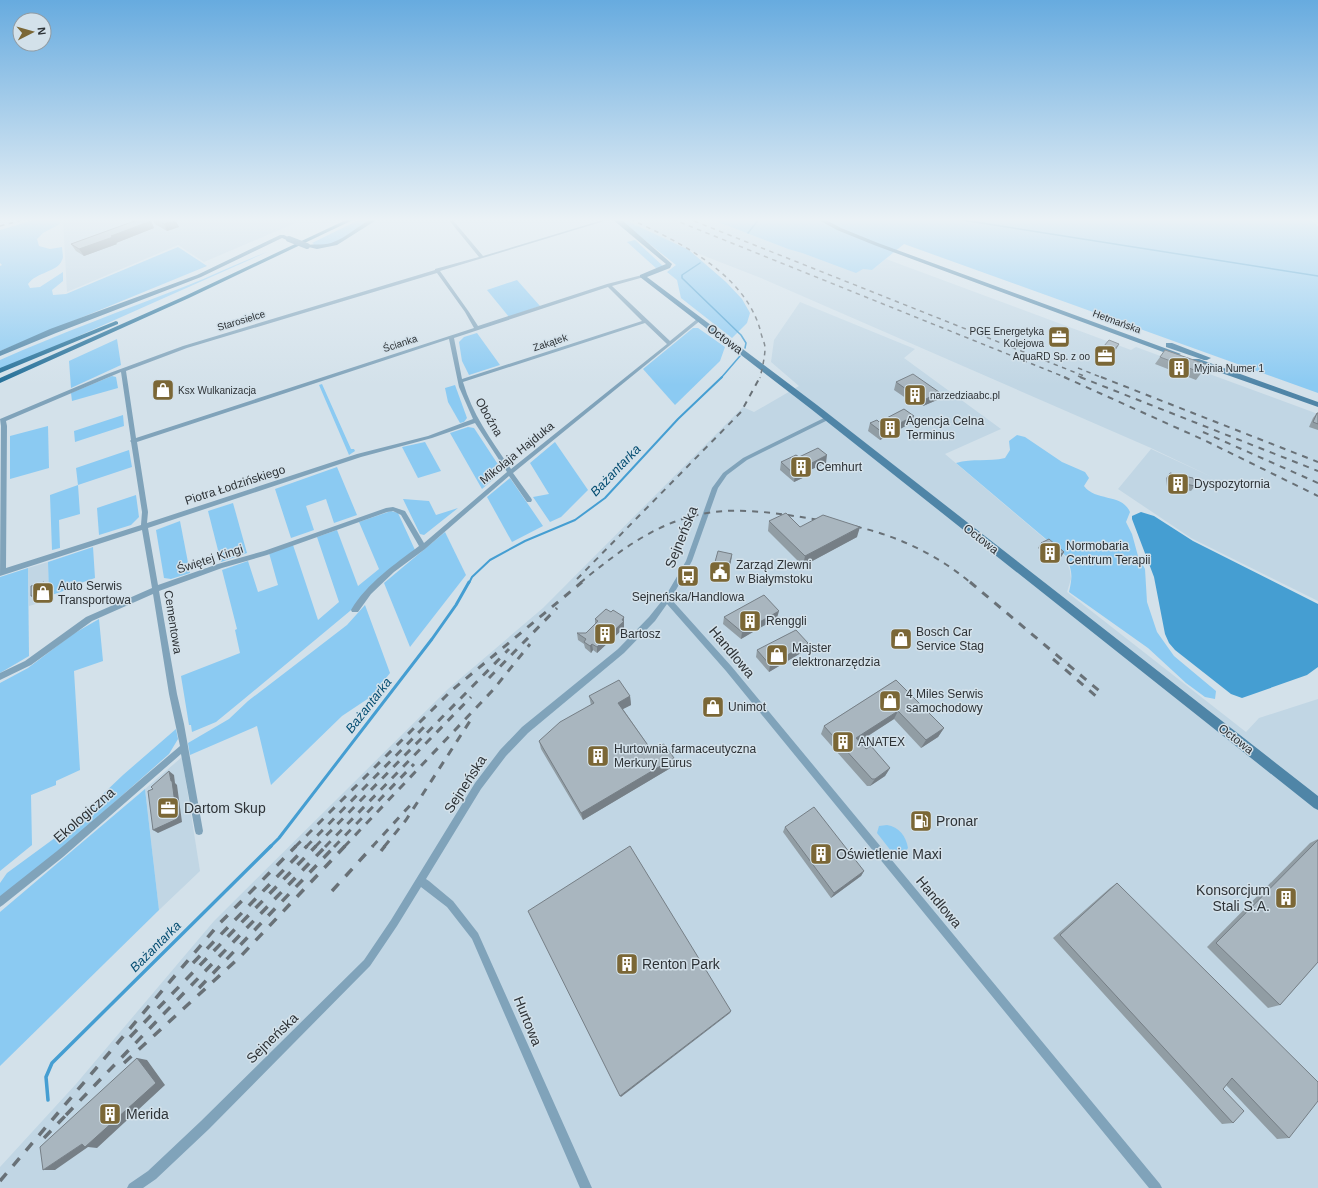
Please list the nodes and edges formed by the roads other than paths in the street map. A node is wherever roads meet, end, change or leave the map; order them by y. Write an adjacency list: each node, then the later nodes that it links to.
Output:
1 (201, 274): 19 (street, bridge)
2 (223, 274): 11 (main road)
3 (234, 274): 16 (main road)
4 (422, 274): 20 (street, Starosielce)
5 (440, 274): 15 (street)
6 (647, 274): 9 (street, Ścianka)
7 (963, 274): 14 (street, Hetmańska)
8 (971, 274): 14 (street, Hetmańska)
9 (642, 276): 10 (street, Ścianka); 12 (street, Octowa)
10 (610, 285): 13 (street); 15 (street, Ścianka)
11 (127, 319): 21 (main road); 22 (main road)
12 (699, 320): 18 (street, Mikołaja Hajduka); 28 (street, Octowa)
13 (646, 321): 18 (street); 24 (street, Zakątek)
14 (1104, 324): 26 (street, Hetmańska); 27 (street, Hetmańska)
15 (478, 329): 17 (street, Ścianka)
16 (112, 332): 23 (main road); 25 (main road)
17 (451, 337): 24 (street, Oboźna); 31 (street, Ścianka)
18 (669, 343): 32 (street, Mikołaja Hajduka)
19 (0, 354)
20 (123, 370): 30 (street, Starosielce); 31 (street, Cementowa)
21 (0, 371)
22 (0, 375)
23 (0, 381)
24 (460, 381): 29 (street, Oboźna)
25 (0, 385)
26 (1318, 399)
27 (1318, 405)
28 (828, 418): 38 (street, Sejneńska); 42 (street, Octowa)
29 (477, 420): 32 (street, Oboźna); 34 (street, Piotra Łodzińskiego)
30 (2, 421): 36 (street)
31 (133, 441): 34 (street, Cementowa)
32 (509, 473): 33 (street, Oboźna); 35 (street, Mikołaja Hajduka)
33 (529, 500)
34 (145, 526): 36 (street, Piotra Łodzińskiego); 37 (street, Cementowa)
35 (423, 547): 37 (street, Świętej Kingi); 39 (street, Mikołaja Hajduka)
36 (2, 572)
37 (156, 589): 40 (street, Świętej Kingi); 41 (street, Cementowa)
38 (667, 599): 44 (street, Sejneńska); 48 (street, Handlowa)
39 (355, 610)
40 (0, 678)
41 (184, 747): 43 (street, Cementowa); 45 (street, Ekologiczna)
42 (1318, 804)
43 (199, 831)
44 (421, 882): 46 (street, Sejneńska); 47 (street, Hurtowa)
45 (0, 902)
46 (133, 1188)
47 (586, 1188)
48 (1156, 1188)

